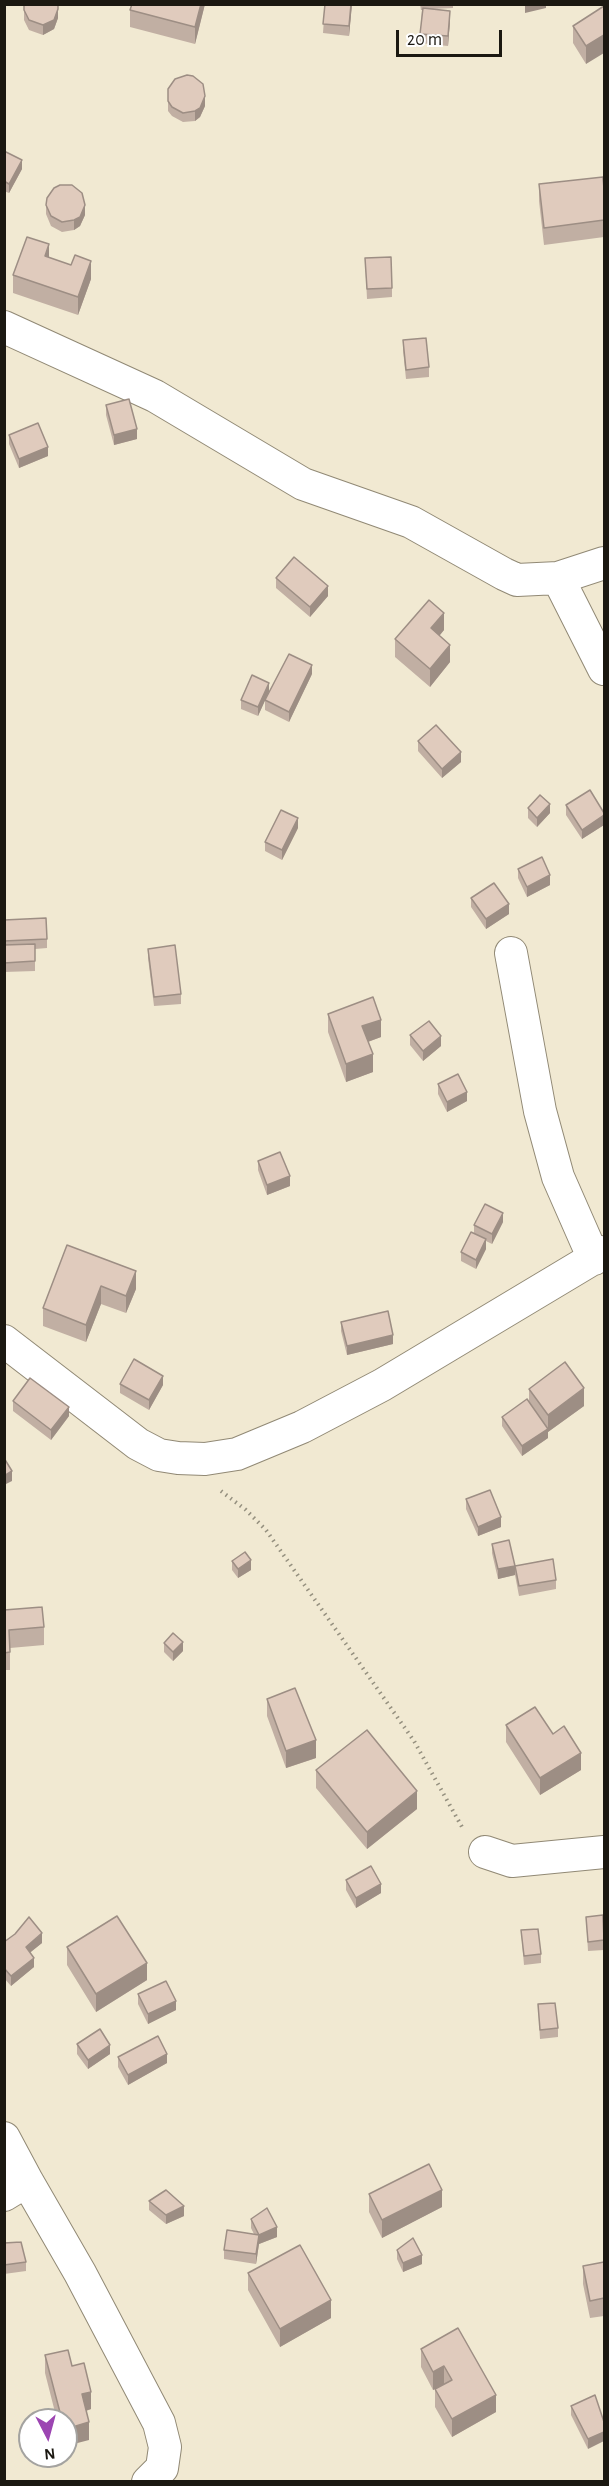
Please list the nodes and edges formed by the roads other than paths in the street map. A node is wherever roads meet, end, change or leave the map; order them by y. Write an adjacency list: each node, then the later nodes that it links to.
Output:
1 (4, 327): 3 (street)
2 (604, 563): 3 (street)
3 (558, 578): 4 (street)
4 (604, 669)
5 (511, 953): 6 (street)
6 (599, 1255): 7 (street)
7 (4, 1341)
8 (485, 1852): 9 (street)
9 (604, 1852)
10 (4, 2138): 11 (street)
11 (16, 2188): 12 (street)
12 (148, 2481)

